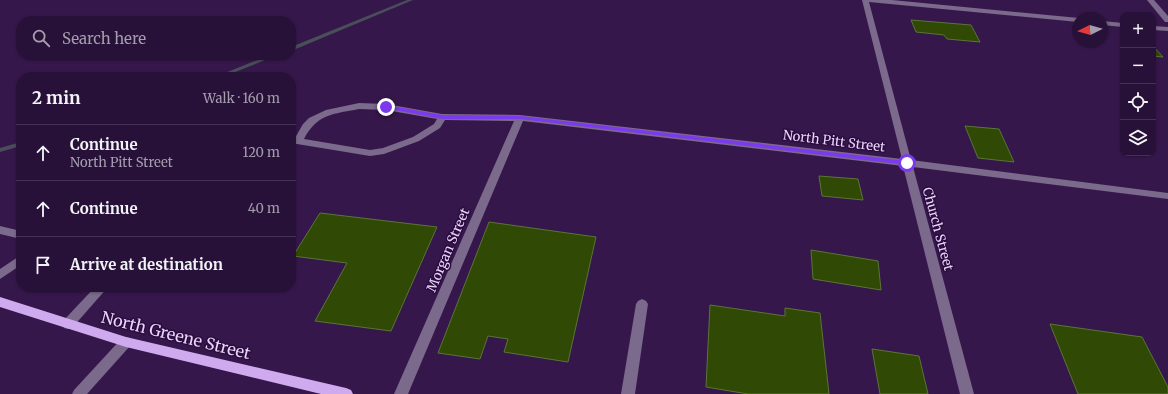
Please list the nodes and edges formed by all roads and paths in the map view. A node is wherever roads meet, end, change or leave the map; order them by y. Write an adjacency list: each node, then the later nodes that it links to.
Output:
1 (865, 0): 14 (street, Church Street)
2 (870, 0): 4 (street)
3 (1150, 0): 5 (street)
4 (1072, 19)
5 (1168, 20)
6 (1108, 24): 7 (street)
7 (1120, 25)
8 (1156, 28): 9 (street)
9 (1168, 29)
10 (442, 117): 11 (street, North Pitt Street); 12 (street, North Pitt Street); 13 (street)
11 (520, 118): 14 (street, North Pitt Street); 27 (street, Morgan Street)
12 (296, 140)
13 (296, 141)
14 (907, 163): 15 (street, North Pitt Street); 29 (street, Church Street)
15 (1168, 196)
16 (0, 230): 17 (street)
17 (16, 234)
18 (16, 263): 19 (street)
19 (0, 275)
20 (97, 292): 23 (street)
21 (0, 302): 23 (main road, North Greene Street)
22 (642, 304): 28 (street)
23 (68, 324): 24 (main road, North Greene Street)
24 (126, 342): 25 (street); 26 (main road, North Greene Street)
25 (79, 394)
26 (346, 394)
27 (401, 394)
28 (628, 394)
29 (967, 394)

